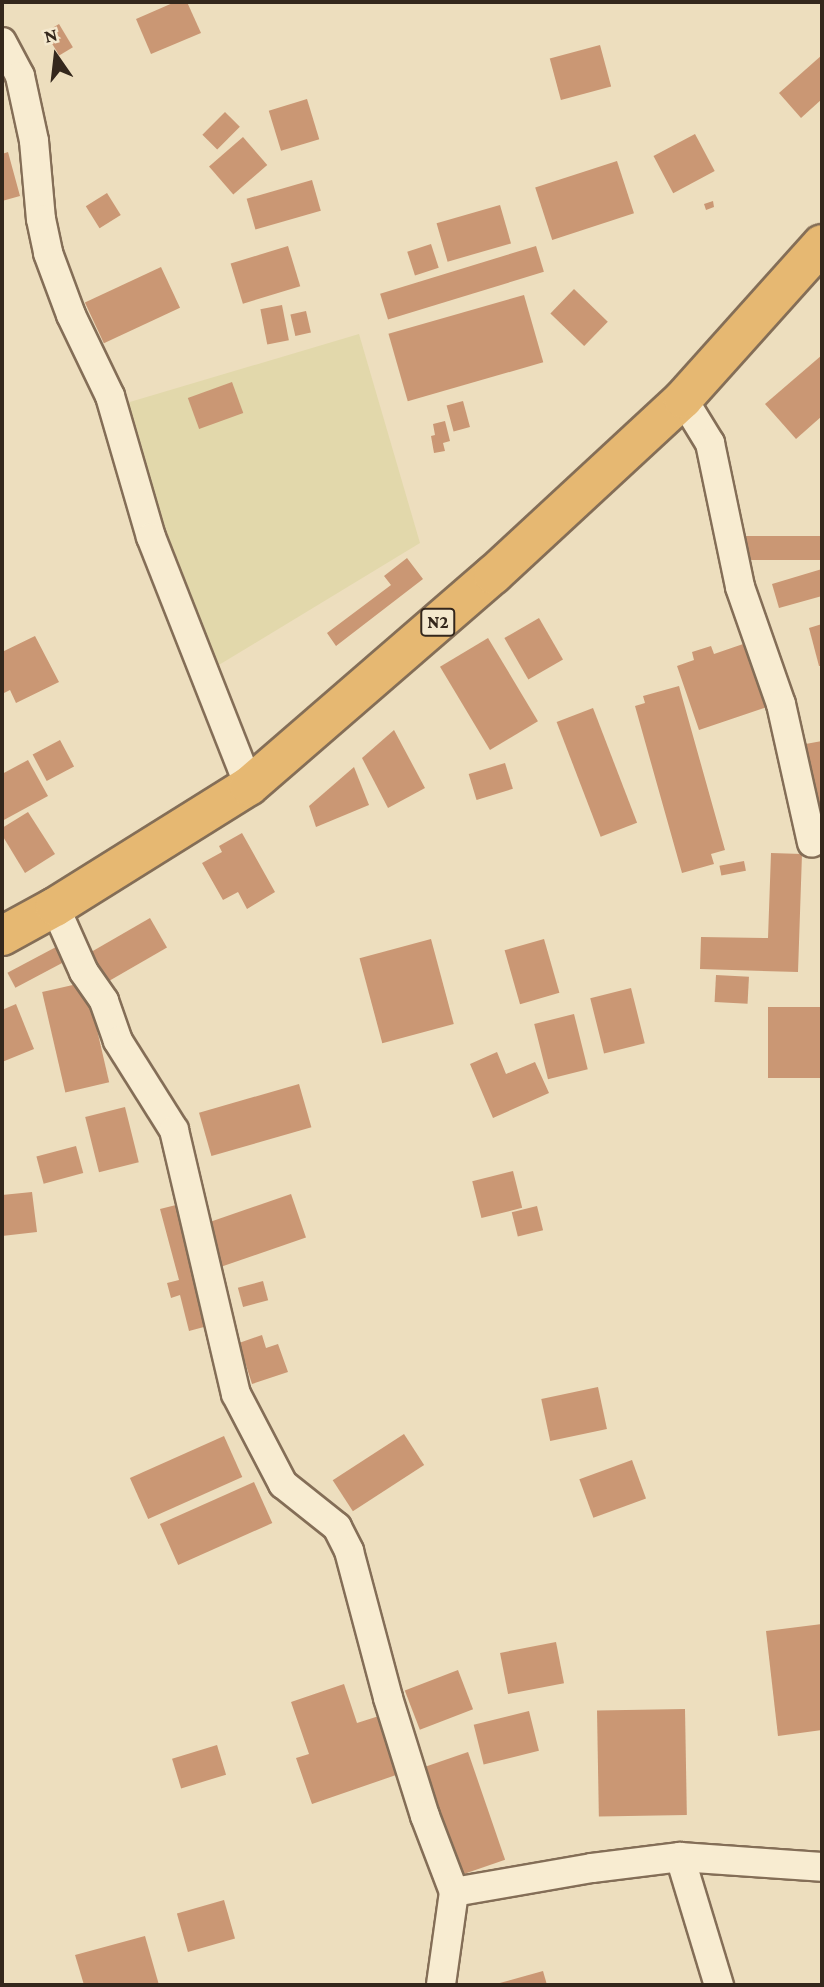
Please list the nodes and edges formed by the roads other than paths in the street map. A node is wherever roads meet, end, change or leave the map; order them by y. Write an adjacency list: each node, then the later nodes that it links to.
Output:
1 (2, 42): 4 (street)
2 (822, 244): 3 (highway, N2)
3 (683, 399): 4 (highway, N2); 5 (street)
4 (250, 786): 6 (highway, N2)
5 (812, 843)
6 (55, 907): 7 (highway, N2); 10 (street)
7 (2, 936)
8 (680, 1857): 9 (street); 10 (street); 12 (street)
9 (822, 1867)
10 (454, 1892): 11 (street)
11 (441, 1985)
12 (719, 1985)

